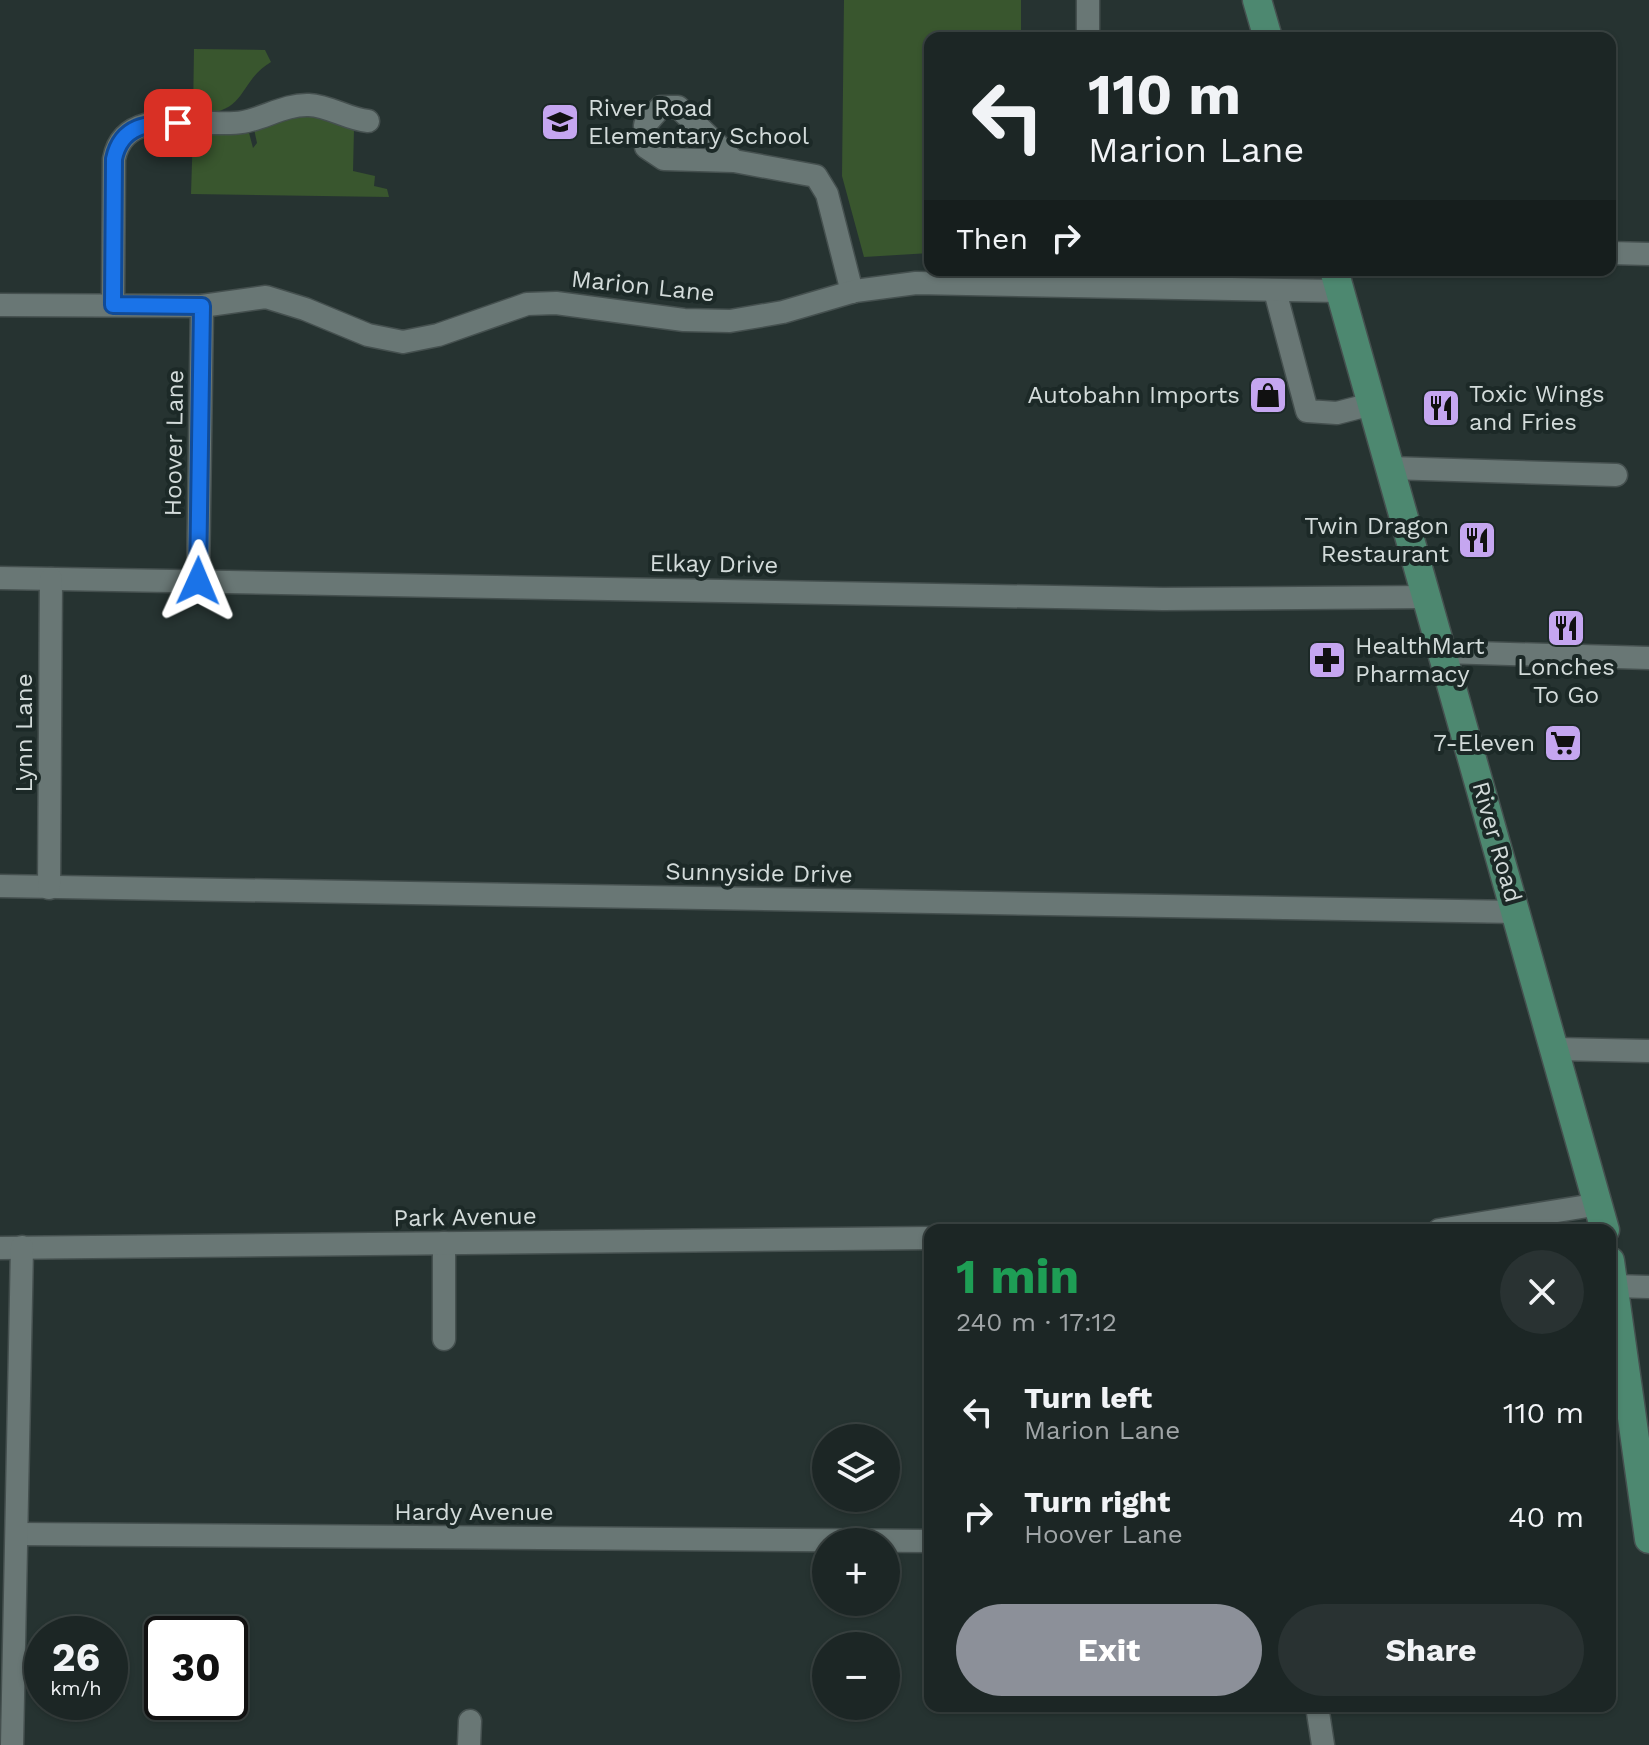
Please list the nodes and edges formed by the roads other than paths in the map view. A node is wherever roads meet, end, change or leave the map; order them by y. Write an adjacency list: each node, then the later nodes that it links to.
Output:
1 (1088, 0): 3 (street)
2 (1257, 0): 4 (main road)
3 (1088, 32)
4 (1266, 32)
5 (368, 121): 13 (street)
6 (734, 161): 11 (street)
7 (1616, 253): 8 (street)
8 (1649, 254)
9 (1337, 281): 10 (street, Marion Lane); 15 (main road, River Road)
10 (1268, 284): 11 (street, Marion Lane); 15 (street)
11 (852, 292): 14 (street, Marion Lane)
12 (0, 305): 13 (street, Marion Lane)
13 (113, 305): 14 (street, Marion Lane)
14 (202, 306): 20 (street, Hoover Lane)
15 (1372, 404): 16 (main road, River Road)
16 (1390, 468): 17 (street); 21 (main road, River Road)
17 (1616, 475)
18 (0, 578): 19 (street, Elkay Drive)
19 (51, 579): 20 (street, Elkay Drive); 25 (street, Lynn Lane)
20 (198, 581): 21 (street, Elkay Drive)
21 (1427, 597): 22 (main road, River Road)
22 (1443, 652): 23 (street); 26 (main road, River Road)
23 (1649, 658)
24 (0, 886): 25 (street, Sunnyside Drive)
25 (49, 888): 26 (street, Sunnyside Drive)
26 (1517, 912): 27 (main road, River Road)
27 (1556, 1049): 28 (street); 29 (main road, River Road)
28 (1649, 1051)
29 (1602, 1217): 30 (street)
30 (1514, 1224)
31 (924, 1238): 32 (street, Park Avenue)
32 (444, 1243): 33 (street, Park Avenue); 37 (street)
33 (11, 1248): 38 (street)
34 (1616, 1275): 35 (street)
35 (1649, 1287)
36 (1616, 1302): 39 (main road)
37 (444, 1339)
38 (18, 1534): 40 (street, Hardy Avenue); 43 (street)
39 (1649, 1539)
40 (924, 1541)
41 (1318, 1712): 45 (street)
42 (470, 1721): 44 (street)
43 (12, 1745)
44 (469, 1745)
45 (1323, 1745)

